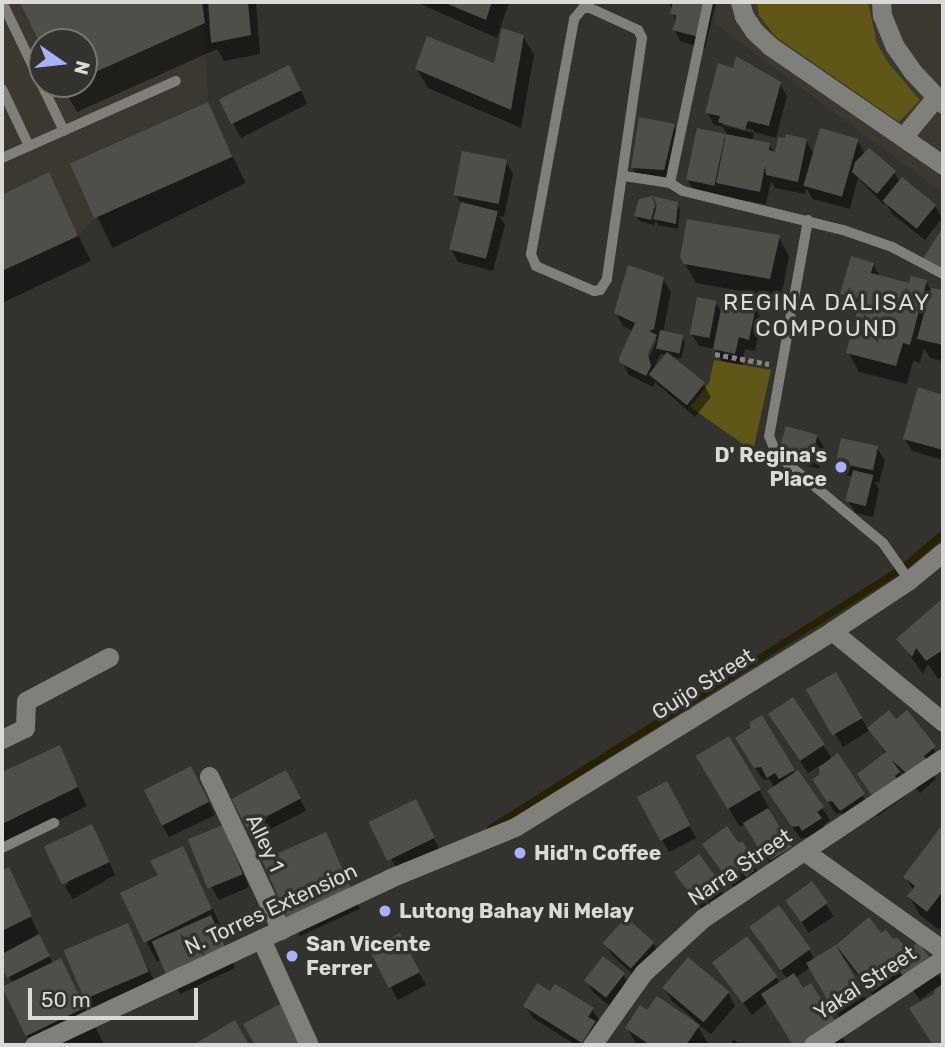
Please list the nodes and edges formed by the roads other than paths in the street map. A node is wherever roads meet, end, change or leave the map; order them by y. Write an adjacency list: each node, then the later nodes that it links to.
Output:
1 (2, 2): 8 (lane)
2 (708, 2): 14 (lane)
3 (740, 2): 9 (street)
4 (881, 2): 7 (street)
5 (176, 80): 8 (lane)
6 (2, 89): 10 (lane)
7 (940, 101): 9 (street)
8 (64, 131): 10 (lane)
9 (903, 137): 12 (street)
10 (29, 146): 11 (lane)
11 (2, 158)
12 (943, 164)
13 (624, 176): 13 (lane); 14 (lane)
14 (670, 183): 15 (lane)
15 (808, 220): 16 (lane); 18 (lane)
16 (943, 274)
17 (940, 561): 18 (street, Guijo Street)
18 (909, 580): 19 (street, Guijo Street)
19 (832, 631): 21 (street); 26 (street, Guijo Street)
20 (109, 657): 22 (street)
21 (943, 722)
22 (2, 740)
23 (943, 758): 28 (street, Narra Street)
24 (209, 776): 29 (street, Alley 1)
25 (54, 823): 27 (lane)
26 (492, 838): 29 (street, N. Torres Extension)
27 (2, 848)
28 (804, 850): 31 (street); 35 (street, Narra Street)
29 (281, 930): 30 (street, N. Torres Extension)
30 (261, 939): 33 (street, N. Torres Extension); 34 (street)
31 (943, 950)
32 (943, 959): 36 (street, Yakal Street)
33 (34, 1045)
34 (309, 1045)
35 (592, 1045)
36 (813, 1045)

